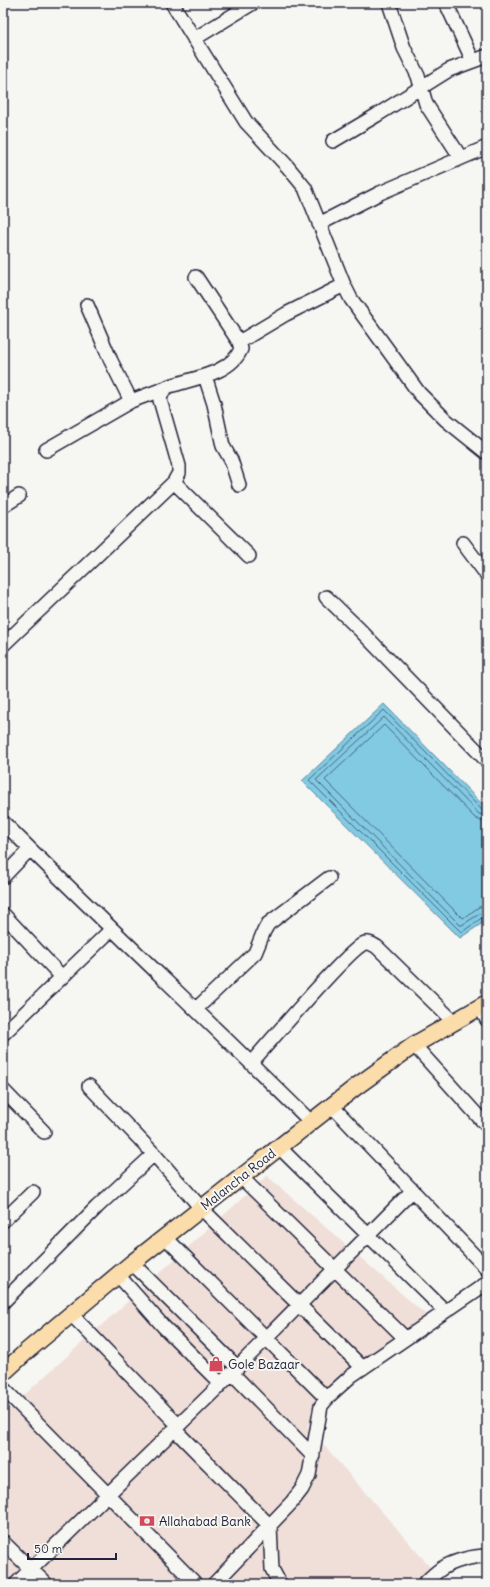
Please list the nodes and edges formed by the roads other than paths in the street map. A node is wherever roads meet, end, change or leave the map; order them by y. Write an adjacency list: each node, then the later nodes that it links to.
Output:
1 (172, 3): 5 (street)
2 (253, 3): 5 (street)
3 (389, 3): 8 (street)
4 (446, 3): 7 (street)
5 (194, 39): 12 (street)
6 (487, 56): 7 (street)
7 (473, 61): 8 (street)
8 (422, 87): 9 (street); 11 (street)
9 (333, 141)
10 (487, 147): 11 (street)
11 (461, 158): 12 (street)
12 (319, 224): 14 (street)
13 (196, 276): 16 (street)
14 (344, 285): 16 (street); 21 (street)
15 (87, 305): 19 (street)
16 (239, 342): 17 (street)
17 (204, 376): 18 (street); 23 (street)
18 (166, 388): 19 (street); 22 (street)
19 (132, 401): 20 (street)
20 (46, 450)
21 (487, 453)
22 (174, 482): 27 (street); 30 (street)
23 (239, 485)
24 (19, 496): 25 (street)
25 (3, 506)
26 (463, 543): 28 (street)
27 (249, 556)
28 (487, 575)
29 (326, 597): 31 (street)
30 (3, 645)
31 (487, 761)
32 (3, 822): 33 (street)
33 (30, 849): 34 (street); 37 (street)
34 (3, 877)
35 (329, 878): 39 (street)
36 (3, 914): 38 (street)
37 (112, 929): 38 (street); 39 (street)
38 (62, 977): 42 (street)
39 (196, 1009): 44 (street)
40 (485, 1010): 41 (main road, Malancha Road)
41 (454, 1022): 43 (main road, Malancha Road); 44 (street)
42 (3, 1034)
43 (414, 1045): 47 (main road, Malancha Road); 49 (street)
44 (251, 1062): 48 (street)
45 (89, 1086): 52 (street)
46 (3, 1090): 50 (street)
47 (332, 1106): 48 (main road, Malancha Road); 54 (street)
48 (311, 1122): 51 (main road, Malancha Road)
49 (487, 1126)
50 (44, 1132)
51 (279, 1147): 53 (main road, Malancha Road); 58 (street)
52 (154, 1154): 56 (street); 65 (street)
53 (241, 1177): 56 (main road, Malancha Road); 61 (street)
54 (414, 1190): 58 (street); 62 (street)
55 (34, 1192): 57 (street)
56 (201, 1208): 59 (main road, Malancha Road); 66 (street)
57 (3, 1221)
58 (369, 1235): 61 (street); 67 (street)
59 (165, 1237): 60 (main road, Malancha Road); 69 (street)
60 (132, 1263): 63 (main road, Malancha Road); 72 (street)
61 (336, 1268): 66 (street); 70 (street)
62 (487, 1269)
63 (118, 1275): 68 (main road, Malancha Road); 74 (street)
64 (487, 1283): 67 (street)
65 (3, 1302)
66 (299, 1305): 69 (street); 71 (street)
67 (445, 1311): 70 (street)
68 (70, 1314): 73 (main road, Malancha Road); 77 (street)
69 (266, 1338): 72 (street); 76 (street)
70 (406, 1338): 71 (street)
71 (363, 1368): 76 (street)
72 (234, 1370): 74 (street); 78 (street)
73 (3, 1373)
74 (221, 1384): 77 (street)
75 (3, 1388): 79 (street)
76 (327, 1399): 78 (street)
77 (176, 1427): 79 (street); 80 (street)
78 (313, 1456): 80 (street)
79 (108, 1494): 83 (street); 86 (street)
80 (270, 1526): 87 (street); 88 (street)
81 (3, 1542): 83 (street)
82 (487, 1556): 89 (street)
83 (30, 1569): 84 (street); 85 (street)
84 (16, 1584)
85 (46, 1584)
86 (196, 1584)
87 (214, 1584)
88 (280, 1584)
89 (424, 1584)

